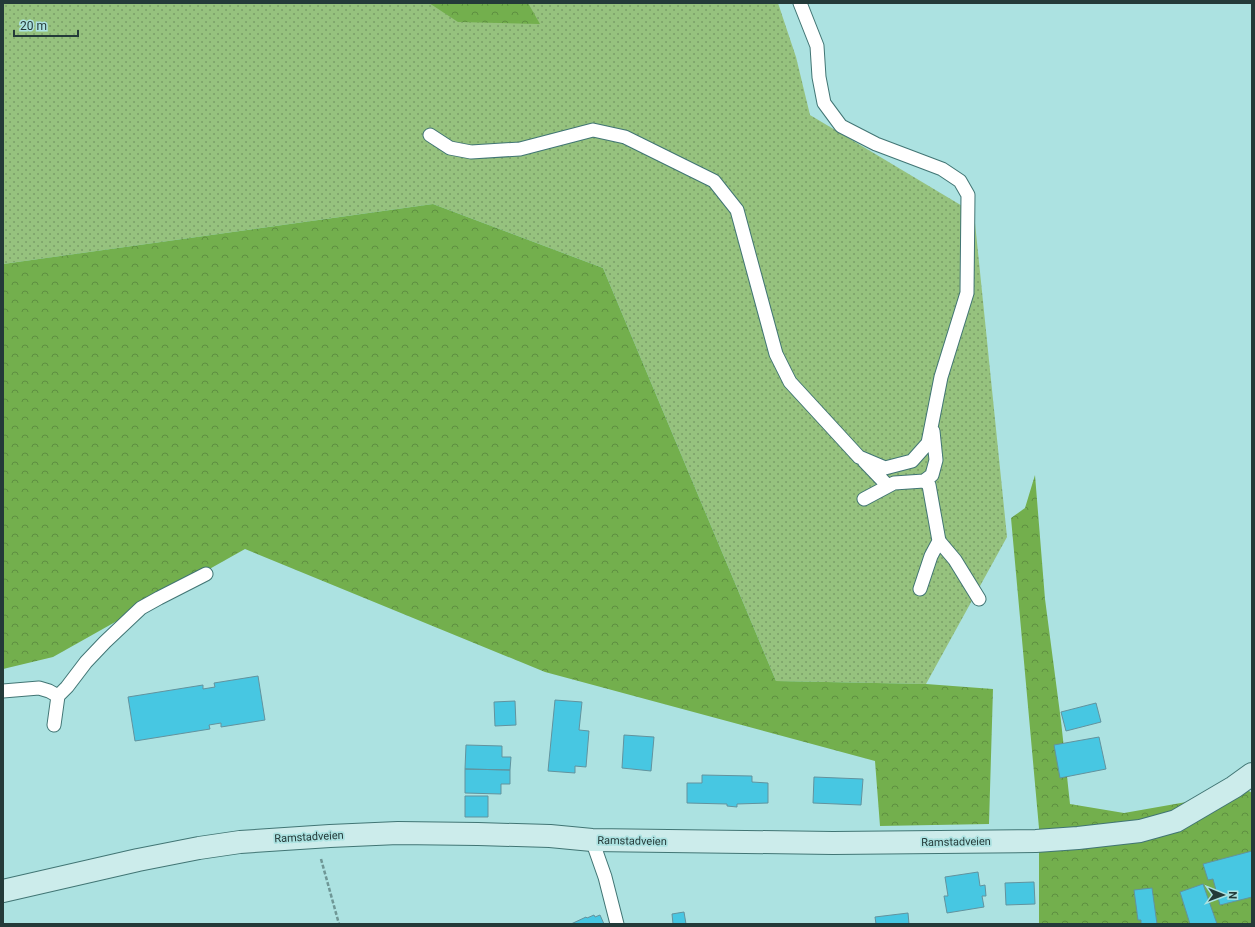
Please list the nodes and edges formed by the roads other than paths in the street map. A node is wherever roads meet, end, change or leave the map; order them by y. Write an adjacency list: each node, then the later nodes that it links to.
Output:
1 (800, 3): 3 (lane)
2 (430, 135): 4 (lane)
3 (935, 405): 4 (lane); 5 (lane)
4 (859, 457): 6 (lane)
5 (924, 482): 6 (lane); 8 (lane)
6 (888, 486): 7 (lane)
7 (864, 499)
8 (939, 541): 10 (lane); 11 (lane)
9 (206, 574): 13 (lane)
10 (920, 589)
11 (979, 599)
12 (3, 691): 13 (lane)
13 (58, 696): 14 (lane)
14 (54, 725)
15 (1252, 774): 16 (street, Ramstadveien)
16 (592, 840): 17 (street, Ramstadveien); 18 (lane)
17 (3, 891)
18 (617, 924)

